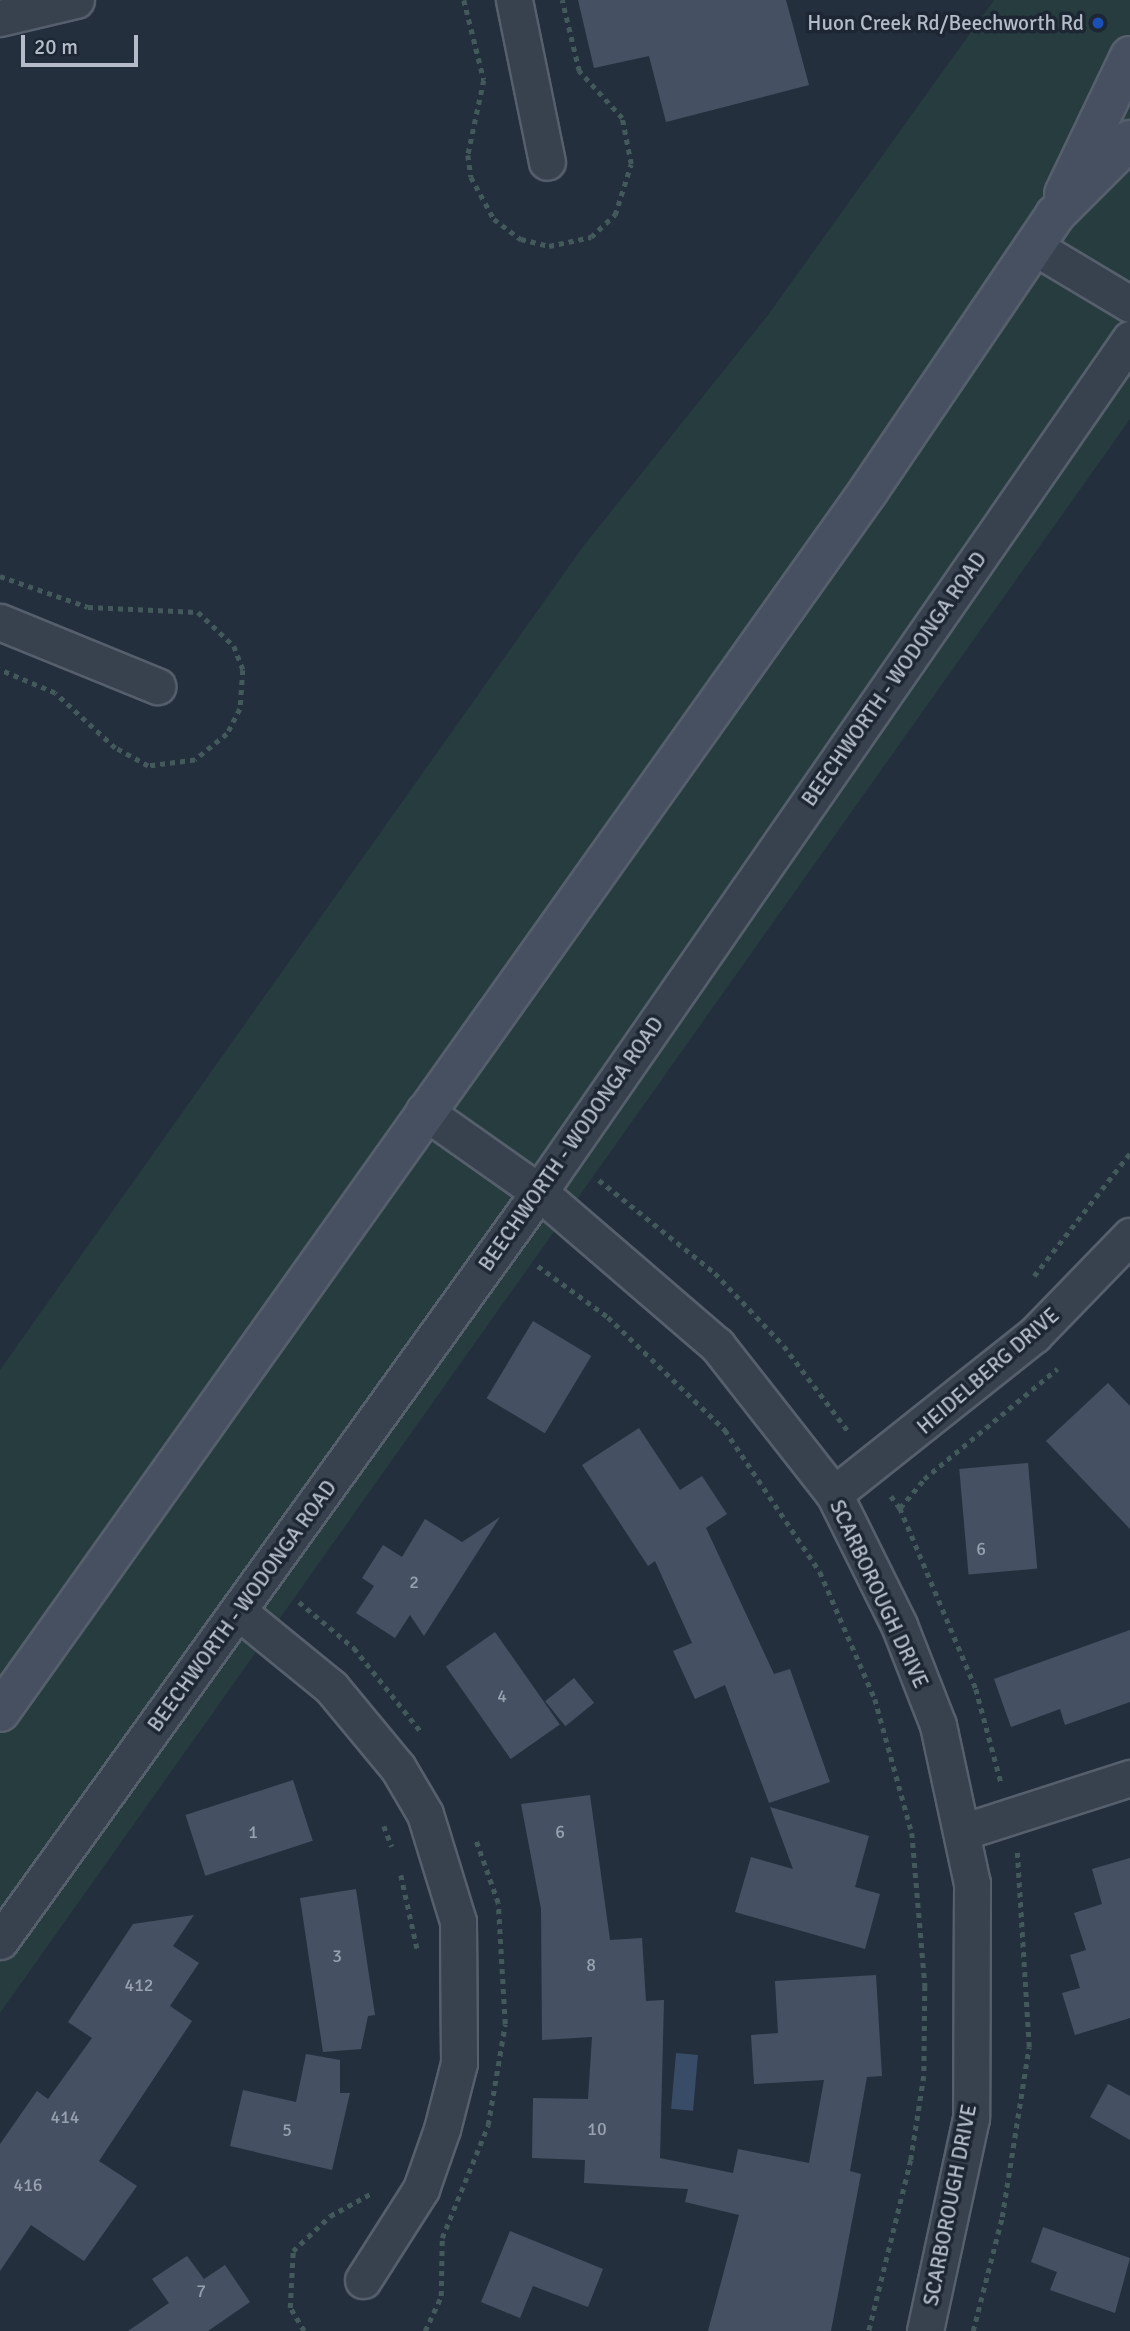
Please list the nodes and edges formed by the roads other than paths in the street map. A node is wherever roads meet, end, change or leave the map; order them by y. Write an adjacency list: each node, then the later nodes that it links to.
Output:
1 (76, 0): 3 (street)
2 (513, 0): 6 (street)
3 (0, 18)
4 (1130, 56): 7 (main road)
5 (1130, 140): 7 (main road)
6 (547, 162)
7 (1055, 215): 8 (main road)
8 (1033, 246): 9 (street); 13 (main road)
9 (1130, 304)
10 (1130, 339): 14 (street, BEECHWORTH - WODONGA ROAD)
11 (0, 622): 12 (street)
12 (157, 686)
13 (424, 1111): 14 (street, SCARBOROUGH DRIVE); 18 (main road)
14 (539, 1192): 16 (street, SCARBOROUGH DRIVE); 17 (street, BEECHWORTH - WODONGA ROAD)
15 (1130, 1236): 16 (street, HEIDELBERG DRIVE)
16 (834, 1494): 20 (street, SCARBOROUGH DRIVE)
17 (239, 1612): 21 (street, BEECHWORTH - WODONGA ROAD); 22 (street)
18 (0, 1712)
19 (1130, 1778): 20 (street)
20 (965, 1830): 23 (street, SCARBOROUGH DRIVE)
21 (0, 1941)
22 (363, 2280)
23 (925, 2331)

